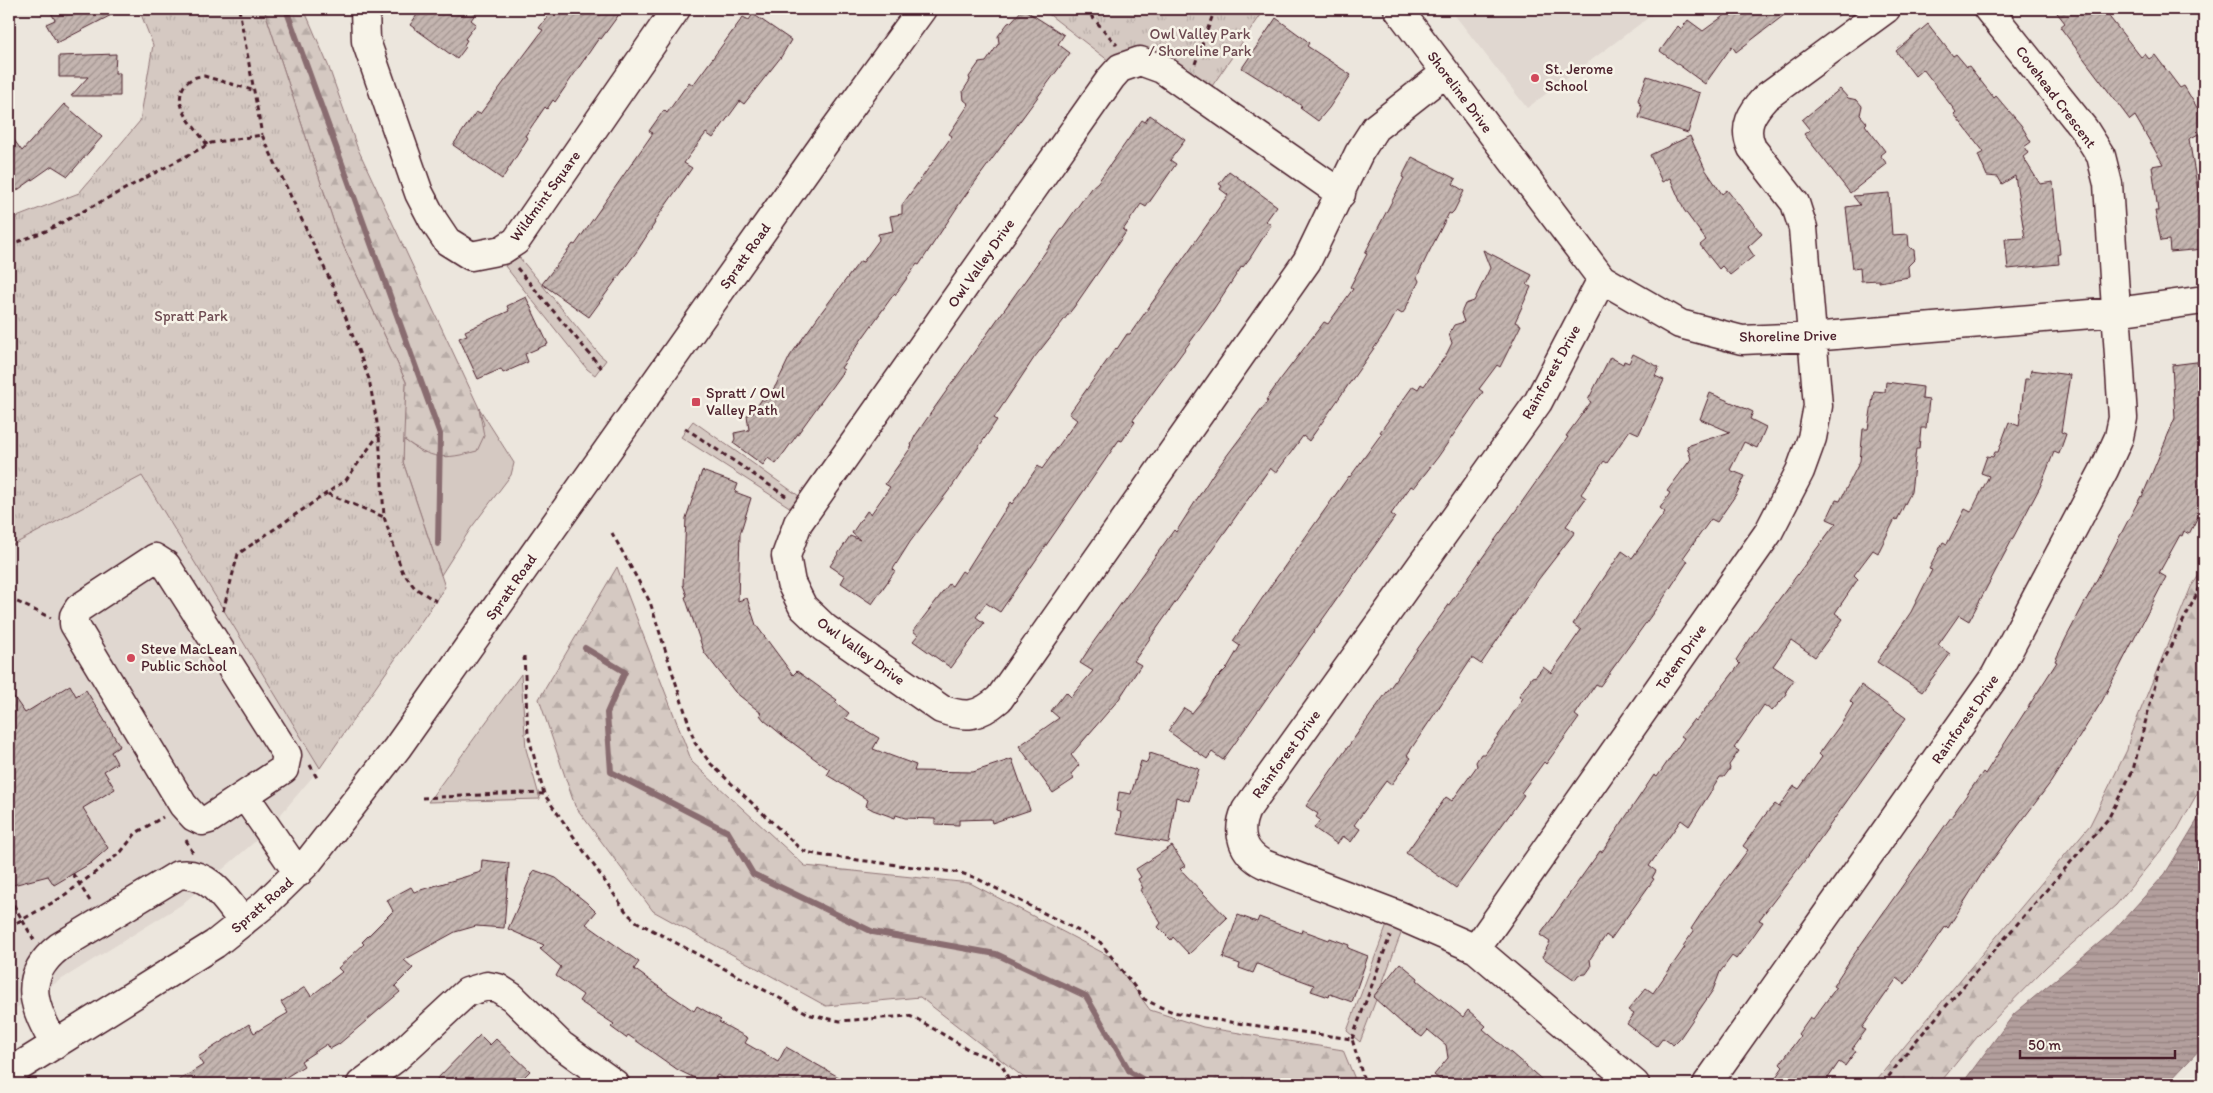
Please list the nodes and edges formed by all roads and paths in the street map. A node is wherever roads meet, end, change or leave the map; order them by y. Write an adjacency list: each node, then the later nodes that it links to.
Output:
1 (239, 9): 13 (path)
2 (366, 9): 18 (street, Wildmint Square)
3 (676, 9): 18 (street, Wildmint Square)
4 (922, 9): 40 (street, Spratt Road)
5 (1085, 9): 10 (path)
6 (1215, 9): 12 (path)
7 (1398, 9): 11 (street, Shoreline Drive)
8 (1886, 9): 22 (street)
9 (1988, 9): 21 (street, Covehead Crescent)
10 (1133, 62): 12 (street); 27 (street, Owl Valley Drive)
11 (1445, 73): 16 (street, Owl Valley Drive); 19 (street, Shoreline Drive)
12 (1187, 86): 16 (street)
13 (252, 90): 14 (path); 15 (path)
14 (262, 135): 15 (path); 25 (path)
15 (207, 145): 17 (path)
16 (1341, 194): 27 (street, Owl Valley Drive)
17 (9, 245)
18 (502, 250): 23 (path)
19 (1602, 279): 22 (street, Shoreline Drive); 44 (street, Rainforest Drive)
20 (2204, 300): 21 (street, Shoreline Drive)
21 (2116, 312): 22 (street, Shoreline Drive); 59 (street, Rainforest Drive)
22 (1812, 338): 49 (street, Totem Drive)
23 (604, 370)
24 (685, 428): 27 (path)
25 (379, 434): 26 (path); 28 (path)
26 (328, 494): 28 (path); 33 (path)
27 (806, 510)
28 (384, 517): 32 (path)
29 (612, 533): 51 (path)
30 (2204, 580): 60 (path)
31 (9, 598): 34 (path)
32 (440, 603)
33 (206, 630): 34 (street); 37 (street)
34 (78, 632): 39 (street)
35 (524, 656): 36 (path)
36 (544, 794): 38 (path); 56 (path)
37 (245, 796): 39 (street); 40 (street)
38 (422, 798)
39 (183, 805): 42 (path)
40 (298, 873): 47 (street, Spratt Road)
41 (73, 874): 42 (path)
42 (80, 884): 45 (path); 46 (path)
43 (9, 897): 45 (path)
44 (1398, 915): 49 (street, Rainforest Drive); 51 (path)
45 (23, 920): 48 (path); 50 (path)
46 (102, 921): 47 (street); 50 (street)
47 (243, 922): 52 (street, Spratt Road)
48 (9, 927)
49 (1476, 949): 58 (street, Rainforest Drive)
50 (45, 961): 52 (street)
51 (1352, 1039): 57 (path)
52 (55, 1045): 53 (street, Spratt Road)
53 (9, 1073)
54 (361, 1084): 55 (street)
55 (615, 1084)
56 (1011, 1084)
57 (1365, 1084)
58 (1635, 1084)
59 (1707, 1084)
60 (1883, 1084)

